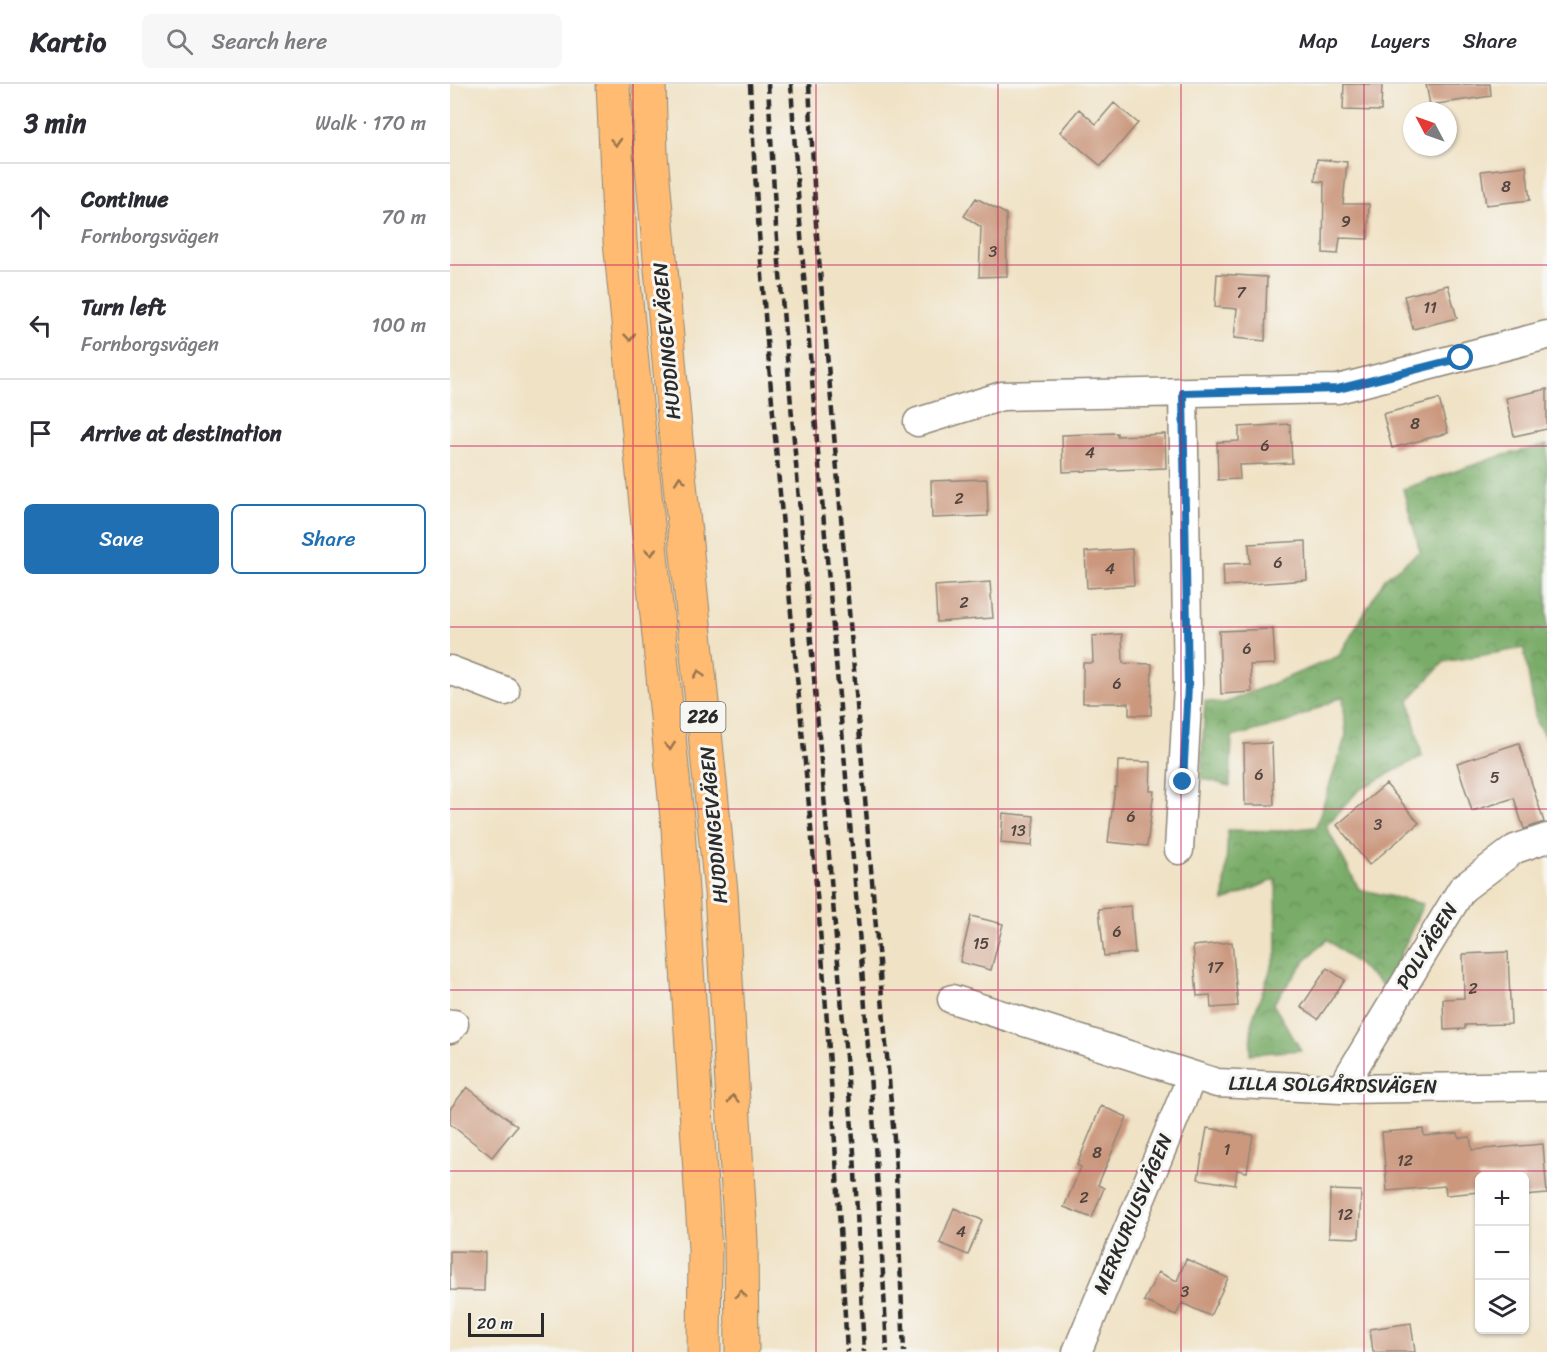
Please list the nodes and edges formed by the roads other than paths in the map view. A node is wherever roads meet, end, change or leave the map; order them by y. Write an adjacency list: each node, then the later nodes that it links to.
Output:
1 (613, 84): 14 (main road, HUDDINGEVÄGEN / 226, one-way to 14)
2 (649, 84): 15 (main road, HUDDINGEVÄGEN / 226, one-way to 2)
3 (1547, 335): 4 (street)
4 (1183, 393): 5 (street); 9 (street)
5 (918, 422)
6 (450, 670): 7 (street)
7 (505, 691)
8 (1547, 838): 13 (street, POLVÄGEN)
9 (1179, 850)
10 (952, 999): 11 (street, LILLA SOLGÅRDSVÄGEN)
11 (1192, 1076): 13 (street, LILLA SOLGÅRDSVÄGEN); 16 (street, MERKURIUSVÄGEN)
12 (1547, 1086): 13 (street, LILLA SOLGÅRDSVÄGEN)
13 (1341, 1089)
14 (704, 1352)
15 (742, 1352)
16 (1077, 1352)

